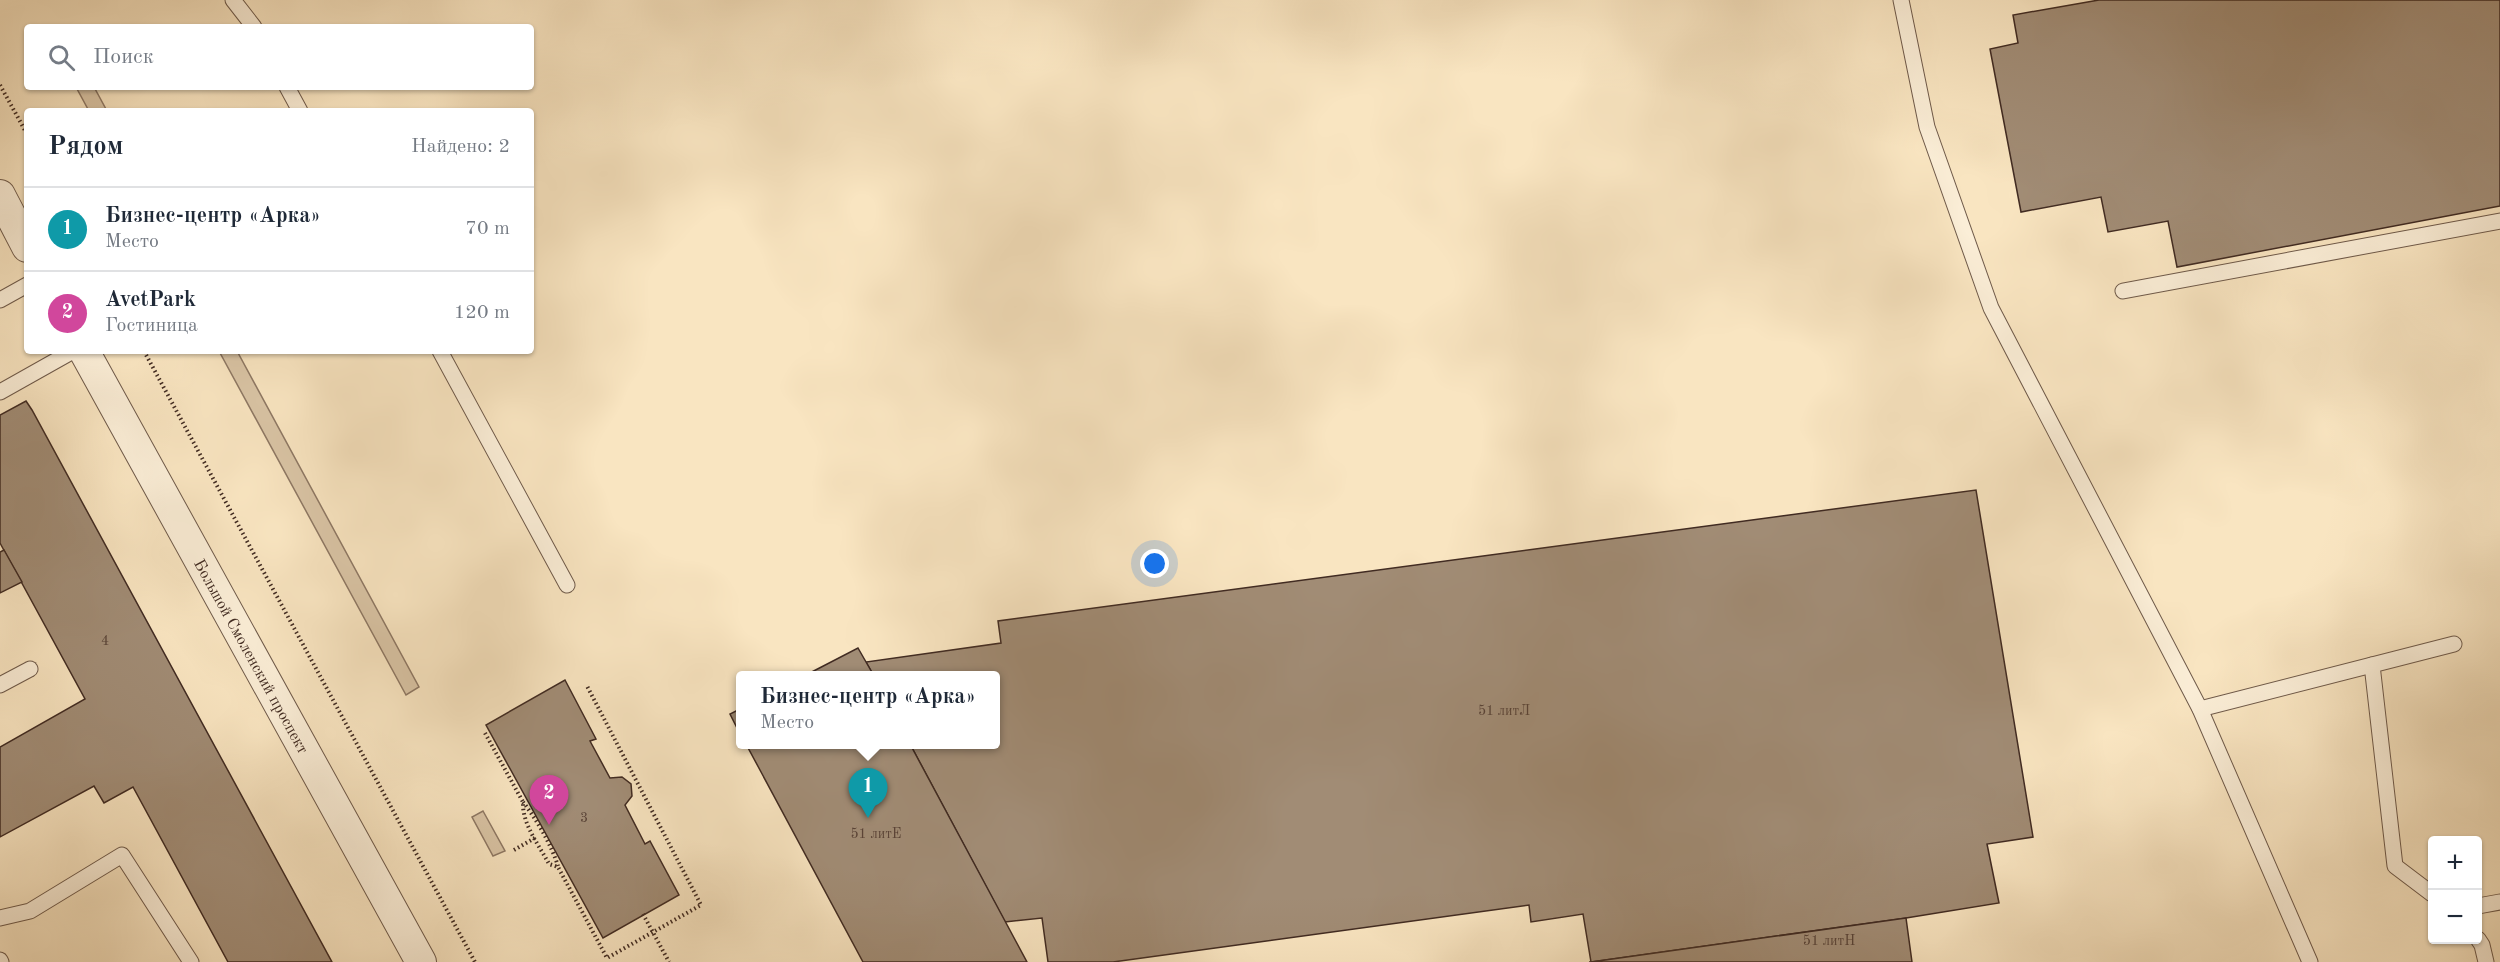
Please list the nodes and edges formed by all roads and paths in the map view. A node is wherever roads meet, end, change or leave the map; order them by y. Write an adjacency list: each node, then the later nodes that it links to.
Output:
1 (233, 0): 3 (lane)
2 (1901, 0): 25 (lane)
3 (252, 24)
4 (0, 85): 7 (path)
5 (288, 90): 6 (lane)
6 (298, 108)
7 (24, 129)
8 (0, 195): 10 (street)
9 (2500, 221): 12 (lane)
10 (24, 241)
11 (24, 287): 13 (lane)
12 (2123, 291)
13 (0, 300)
14 (69, 354): 18 (lane)
15 (86, 354): 39 (street, Большой Смоленский проспект)
16 (146, 354): 40 (path)
17 (442, 354): 19 (lane)
18 (0, 392)
19 (567, 585)
20 (2454, 644): 21 (lane)
21 (2372, 665): 25 (lane); 31 (lane)
22 (30, 669): 23 (lane)
23 (0, 685)
24 (586, 686): 36 (path)
25 (2200, 709): 42 (lane)
26 (485, 733): 27 (path)
27 (522, 802): 28 (path); 30 (path)
28 (535, 838): 29 (path); 30 (path)
29 (514, 850)
30 (558, 867): 36 (path)
31 (2428, 890)
32 (2500, 902): 33 (lane)
33 (2482, 905)
34 (644, 915): 36 (path)
35 (0, 918): 38 (lane)
36 (653, 933): 41 (path)
37 (2481, 944): 43 (lane)
38 (191, 962)
39 (421, 962)
40 (475, 962)
41 (669, 962)
42 (2310, 962)
43 (2486, 962)

